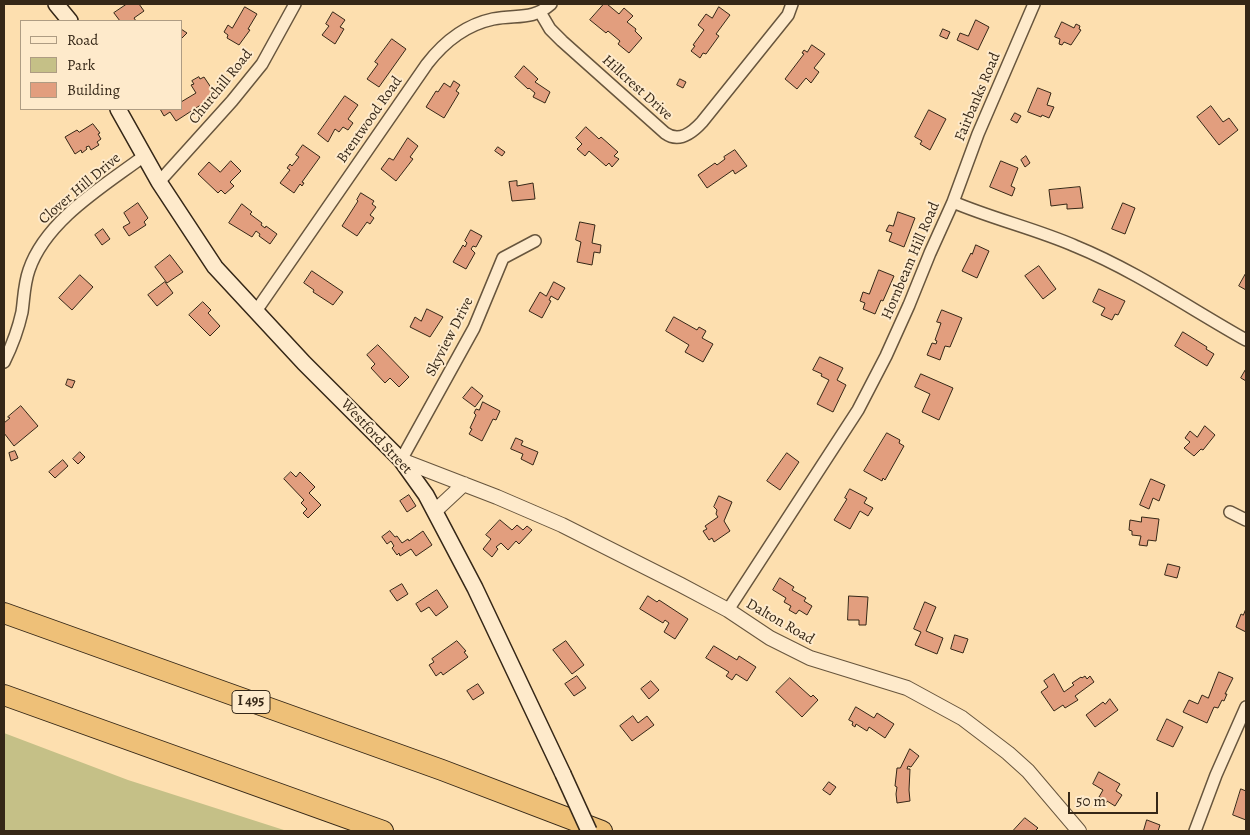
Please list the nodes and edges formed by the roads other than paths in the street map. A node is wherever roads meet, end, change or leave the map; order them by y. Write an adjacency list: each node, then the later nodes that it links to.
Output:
1 (56, 4): 7 (main road)
2 (295, 4): 10 (street, Churchill Road)
3 (552, 4): 6 (street, Brentwood Road)
4 (792, 4): 6 (street, Hillcrest Drive)
5 (1034, 4): 11 (street, Fairbanks Road)
6 (540, 12): 13 (street, Brentwood Road)
7 (69, 20)
8 (119, 110): 9 (main road, Westford Street)
9 (144, 156): 10 (main road, Westford Street); 15 (street, Clover Hill Drive)
10 (159, 182): 13 (main road, Westford Street)
11 (953, 202): 14 (street, Hornbeam Hill Road); 21 (street, Hornbeam Hill Road)
12 (535, 241): 16 (street, Skyview Drive)
13 (256, 311): 16 (main road, Westford Street)
14 (1246, 340)
15 (4, 362)
16 (401, 460): 17 (street, Dalton Road); 18 (main road, Westford Street)
17 (464, 484): 18 (street); 21 (street, Dalton Road)
18 (435, 511): 26 (main road, Westford Street, bridge)
19 (1230, 512): 20 (street)
20 (1246, 520)
21 (728, 610): 28 (street, Dalton Road)
22 (4, 613): 27 (highway, I 495)
23 (4, 695): 25 (highway)
24 (1246, 707): 29 (street)
25 (384, 831)
26 (589, 831)
27 (602, 831)
28 (1079, 831)
29 (1195, 831)

